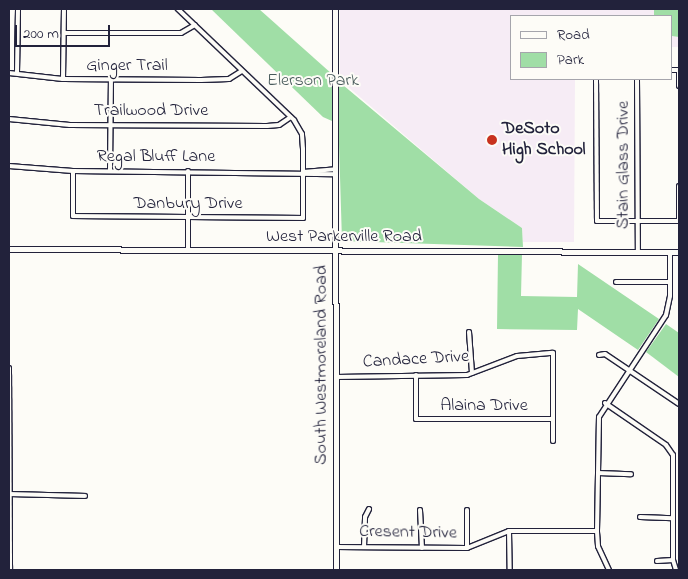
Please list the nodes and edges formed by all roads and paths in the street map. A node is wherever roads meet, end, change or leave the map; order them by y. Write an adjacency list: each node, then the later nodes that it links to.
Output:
1 (18, 9): 9 (street)
2 (64, 9): 6 (street)
3 (178, 9): 5 (street)
4 (335, 9): 24 (main road, South Westmoreland Road)
5 (195, 25): 6 (street); 8 (street)
6 (64, 33): 11 (street)
7 (679, 70): 15 (street)
8 (242, 71): 12 (street, Ginger Trail); 16 (street)
9 (17, 73): 10 (street, Ginger Trail); 11 (street, Ginger Trail)
10 (9, 74)
11 (63, 79): 12 (street, Ginger Trail)
12 (111, 79): 18 (street)
13 (596, 80): 27 (street)
14 (637, 80): 27 (street, Stain Glass Drive)
15 (679, 86)
16 (291, 117): 18 (street, Trailwood Drive); 23 (street)
17 (9, 119): 18 (street, Trailwood Drive)
18 (110, 125): 21 (street)
19 (9, 166): 20 (street, Regal Bluff Lane)
20 (73, 171): 21 (street, Regal Bluff Lane); 26 (street, Danbury Drive)
21 (110, 171): 22 (street, Regal Bluff Lane)
22 (188, 171): 23 (street, Regal Bluff Lane); 26 (street)
23 (303, 172): 24 (street, Regal Bluff Lane); 26 (street, Danbury Drive)
24 (336, 172): 31 (main road, South Westmoreland Road)
25 (679, 186): 28 (street)
26 (188, 217): 30 (street)
27 (638, 221): 28 (street); 32 (street, Stain Glass Drive)
28 (679, 221)
29 (9, 249): 30 (main road, West Parkerville Road)
30 (188, 250): 31 (main road, West Parkerville Road)
31 (336, 250): 32 (main road, West Parkerville Road); 43 (main road, South Westmoreland Road)
32 (638, 251): 33 (main road, West Parkerville Road)
33 (670, 252): 34 (main road, West Parkerville Road); 36 (street)
34 (679, 252)
35 (616, 282): 36 (street)
36 (670, 282): 40 (street)
37 (469, 332): 41 (street)
38 (599, 355): 40 (street)
39 (9, 368): 52 (street)
40 (628, 370): 44 (street); 45 (street)
41 (472, 374): 42 (street, Candace Drive); 46 (street, Candace Drive)
42 (416, 375): 43 (street, Candace Drive); 46 (street, Alaina Drive)
43 (336, 378): 63 (main road, South Westmoreland Road)
44 (605, 404): 48 (street); 50 (street)
45 (679, 404)
46 (553, 420): 47 (street)
47 (553, 441)
48 (674, 460): 49 (street); 54 (street)
49 (679, 461)
50 (598, 473): 51 (street); 62 (street)
51 (631, 474)
52 (11, 494): 53 (street); 69 (street)
53 (85, 496)
54 (673, 502): 55 (street); 60 (street)
55 (679, 502)
56 (369, 509): 64 (street)
57 (420, 510): 65 (street)
58 (467, 510): 66 (street)
59 (640, 517): 60 (street)
60 (673, 518): 67 (street)
61 (510, 531): 62 (street, Cresent Drive); 66 (street, Cresent Drive); 71 (street)
62 (597, 531): 72 (street)
63 (336, 547): 64 (street, Cresent Drive); 70 (main road, South Westmoreland Road)
64 (364, 547): 65 (street, Cresent Drive)
65 (422, 548): 66 (street, Cresent Drive)
66 (467, 548)
67 (673, 560): 68 (street); 73 (street)
68 (657, 561)
69 (10, 570)
70 (336, 570)
71 (510, 570)
72 (609, 570)
73 (676, 570)

